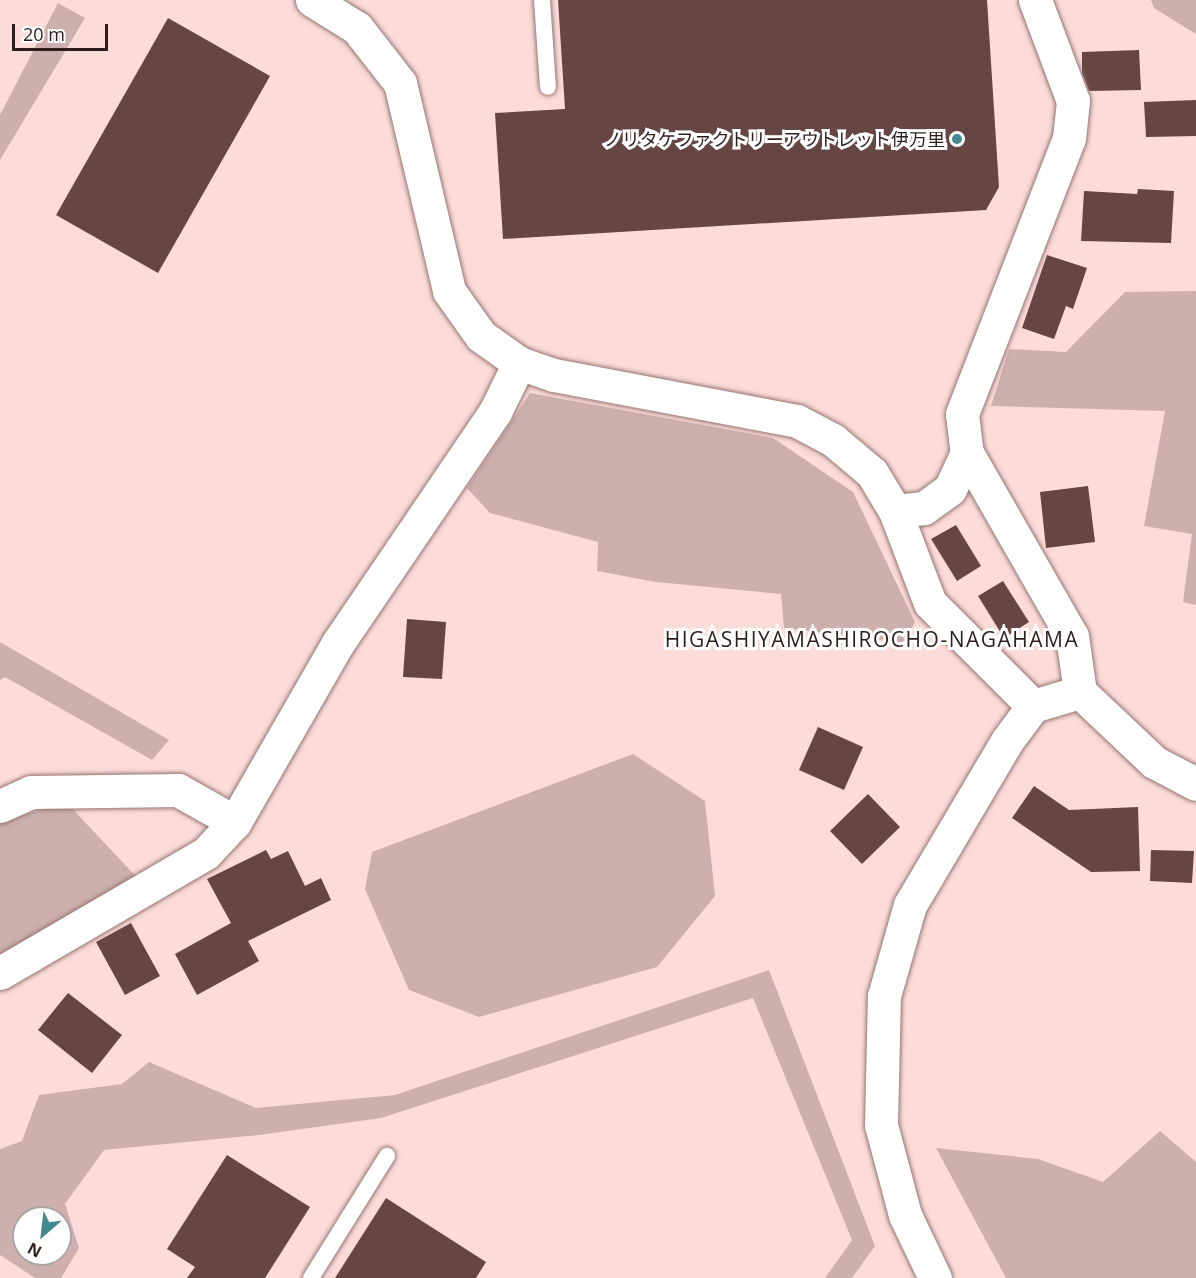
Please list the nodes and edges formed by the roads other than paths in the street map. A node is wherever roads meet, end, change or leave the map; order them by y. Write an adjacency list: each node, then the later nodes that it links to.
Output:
1 (312, 0): 5 (street)
2 (542, 0): 4 (lane)
3 (1035, 0): 6 (street)
4 (548, 87)
5 (519, 363): 7 (street); 12 (street)
6 (967, 453): 7 (street); 8 (street)
7 (895, 511): 9 (street)
8 (1080, 692): 9 (street); 10 (street)
9 (1033, 706): 15 (street)
10 (1196, 784)
11 (0, 806): 12 (street)
12 (235, 822): 13 (street)
13 (0, 973)
14 (387, 1156): 16 (lane)
15 (931, 1276)
16 (311, 1278)

